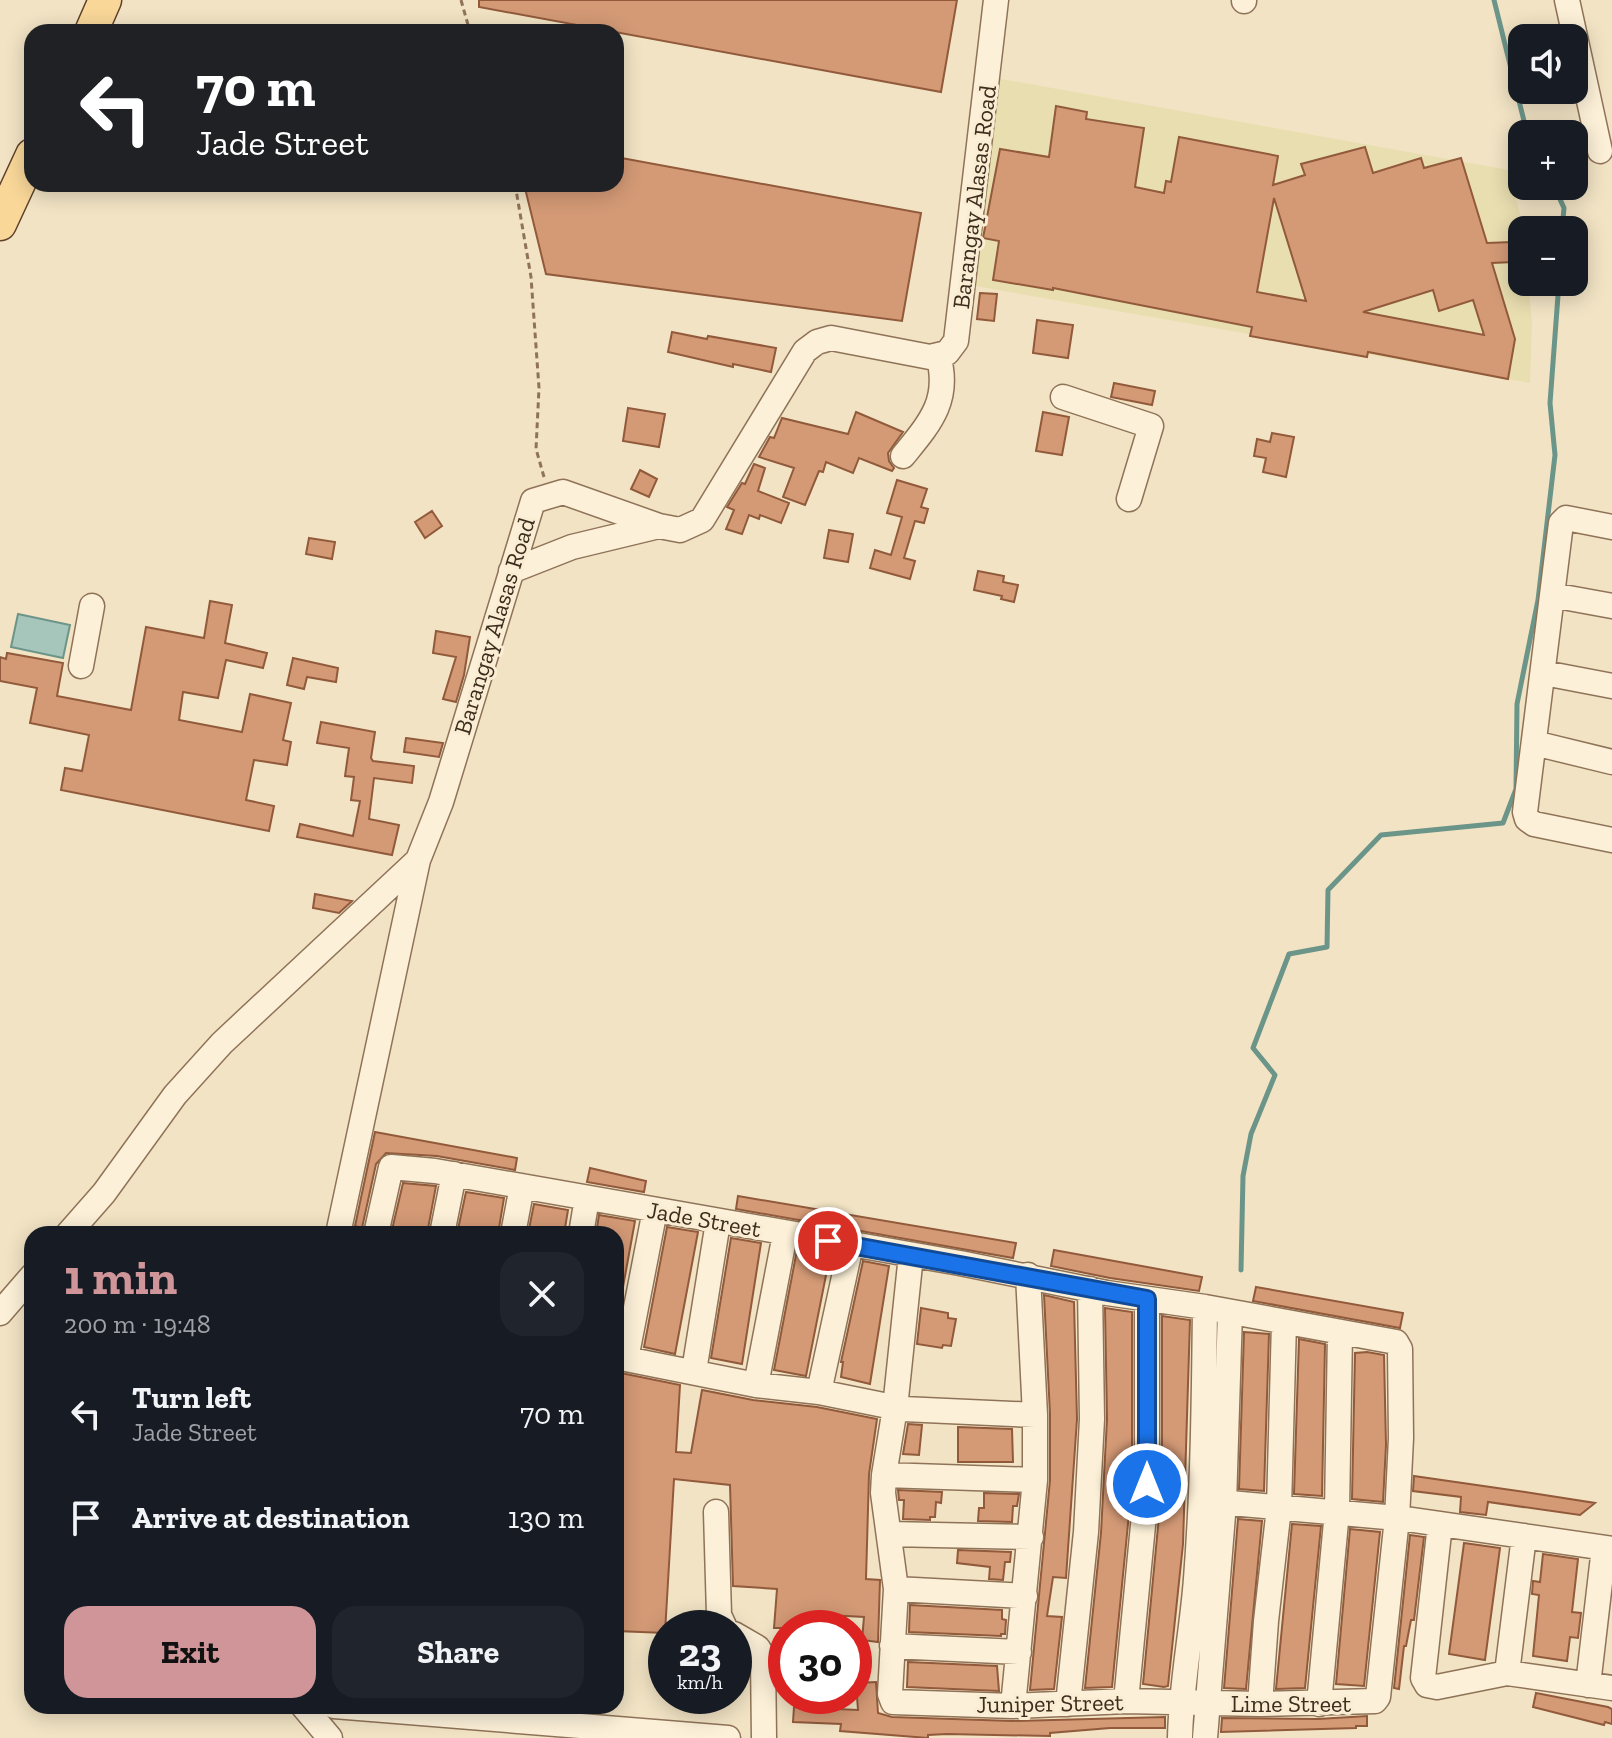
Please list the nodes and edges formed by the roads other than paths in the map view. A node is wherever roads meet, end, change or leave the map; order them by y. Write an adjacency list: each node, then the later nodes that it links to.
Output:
1 (105, 0): 4 (main road)
2 (996, 0): 8 (street, Barangay Alasas Road)
3 (1567, 0): 5 (street)
4 (94, 24)
5 (1600, 151)
6 (24, 172): 7 (main road)
7 (0, 224)
8 (938, 355): 10 (street); 12 (street, Barangay Alasas Road)
9 (1063, 397): 11 (street)
10 (903, 456)
11 (1129, 499)
12 (659, 526): 14 (street); 14 (street, Barangay Alasas Road)
13 (1612, 527): 15 (street)
14 (511, 571): 24 (street, Barangay Alasas Road)
15 (1552, 595): 17 (street); 19 (street)
16 (92, 606): 18 (street)
17 (1612, 606)
18 (81, 666)
19 (1544, 673): 20 (street); 21 (street)
20 (1612, 686)
21 (1534, 743): 22 (street); 23 (street)
22 (1612, 762)
23 (1612, 840)
24 (418, 860): 30 (street); 31 (street, Barangay Alasas Road)
25 (454, 1174): 26 (street, Jade Street); 32 (street, Jade Street); 33 (street)
26 (522, 1186): 27 (street, Jade Street); 34 (street)
27 (587, 1198): 28 (street, Jade Street); 35 (street)
28 (655, 1210): 29 (street, Jade Street); 48 (street)
29 (718, 1222): 36 (street, Jade Street); 50 (street)
30 (75, 1226)
31 (340, 1226)
32 (378, 1226)
33 (444, 1226)
34 (514, 1226)
35 (582, 1226)
36 (785, 1234): 37 (street, Jade Street); 51 (street)
37 (851, 1245): 38 (street, Jade Street); 52 (street)
38 (911, 1255): 39 (street, Jade Street); 53 (street)
39 (1028, 1275): 41 (street, Jade Street); 54 (street)
40 (24, 1285): 45 (street)
41 (1090, 1289): 42 (street, Jade Street); 77 (street)
42 (1147, 1299): 43 (street, Jade Street); 75 (street)
43 (1205, 1307): 44 (street, Jade Street); 57 (street)
44 (1230, 1312): 46 (street, Jade Street); 57 (street)
45 (0, 1313)
46 (1284, 1322): 47 (street, Jade Street); 58 (street)
47 (1340, 1332): 59 (street); 61 (street, Jade Street)
48 (624, 1345)
49 (624, 1359): 50 (street)
50 (694, 1371): 51 (street)
51 (756, 1385): 52 (street)
52 (819, 1392): 53 (street)
53 (895, 1408): 54 (street); 55 (street)
54 (1035, 1415): 56 (street)
55 (884, 1475): 56 (street); 63 (street)
56 (1035, 1480): 65 (street)
57 (1213, 1502): 58 (street); 76 (street); 78 (street)
58 (1279, 1508): 59 (street); 79 (street)
59 (1337, 1511): 61 (street); 80 (street)
60 (716, 1512): 69 (street)
61 (1402, 1519): 62 (street); 80 (street, Lime Street)
62 (1440, 1524): 64 (street); 73 (street)
63 (889, 1534): 65 (street); 67 (street)
64 (1524, 1536): 66 (street); 73 (street)
65 (1031, 1537): 68 (street)
66 (1608, 1548): 74 (street)
67 (896, 1589): 68 (street); 71 (street)
68 (1025, 1596): 72 (street)
69 (719, 1610)
70 (752, 1644): 87 (street)
71 (892, 1646): 72 (street); 81 (street, Juniper Street)
72 (1019, 1652): 81 (street)
73 (1507, 1673): 74 (street)
74 (1600, 1686)
75 (1126, 1701): 76 (street, Juniper Street); 77 (street, Juniper Street)
76 (1180, 1703): 78 (street, Juniper Street); 88 (street)
77 (1068, 1704): 81 (street, Juniper Street)
78 (1207, 1704): 79 (street, Lime Street); 89 (street)
79 (1260, 1704): 80 (street, Lime Street)
80 (1319, 1704)
81 (1013, 1706)
82 (310, 1714): 85 (street)
83 (532, 1714): 84 (street)
84 (557, 1715): 86 (street)
85 (330, 1738)
86 (728, 1738)
87 (764, 1738)
88 (1180, 1738)
89 (1205, 1738)

